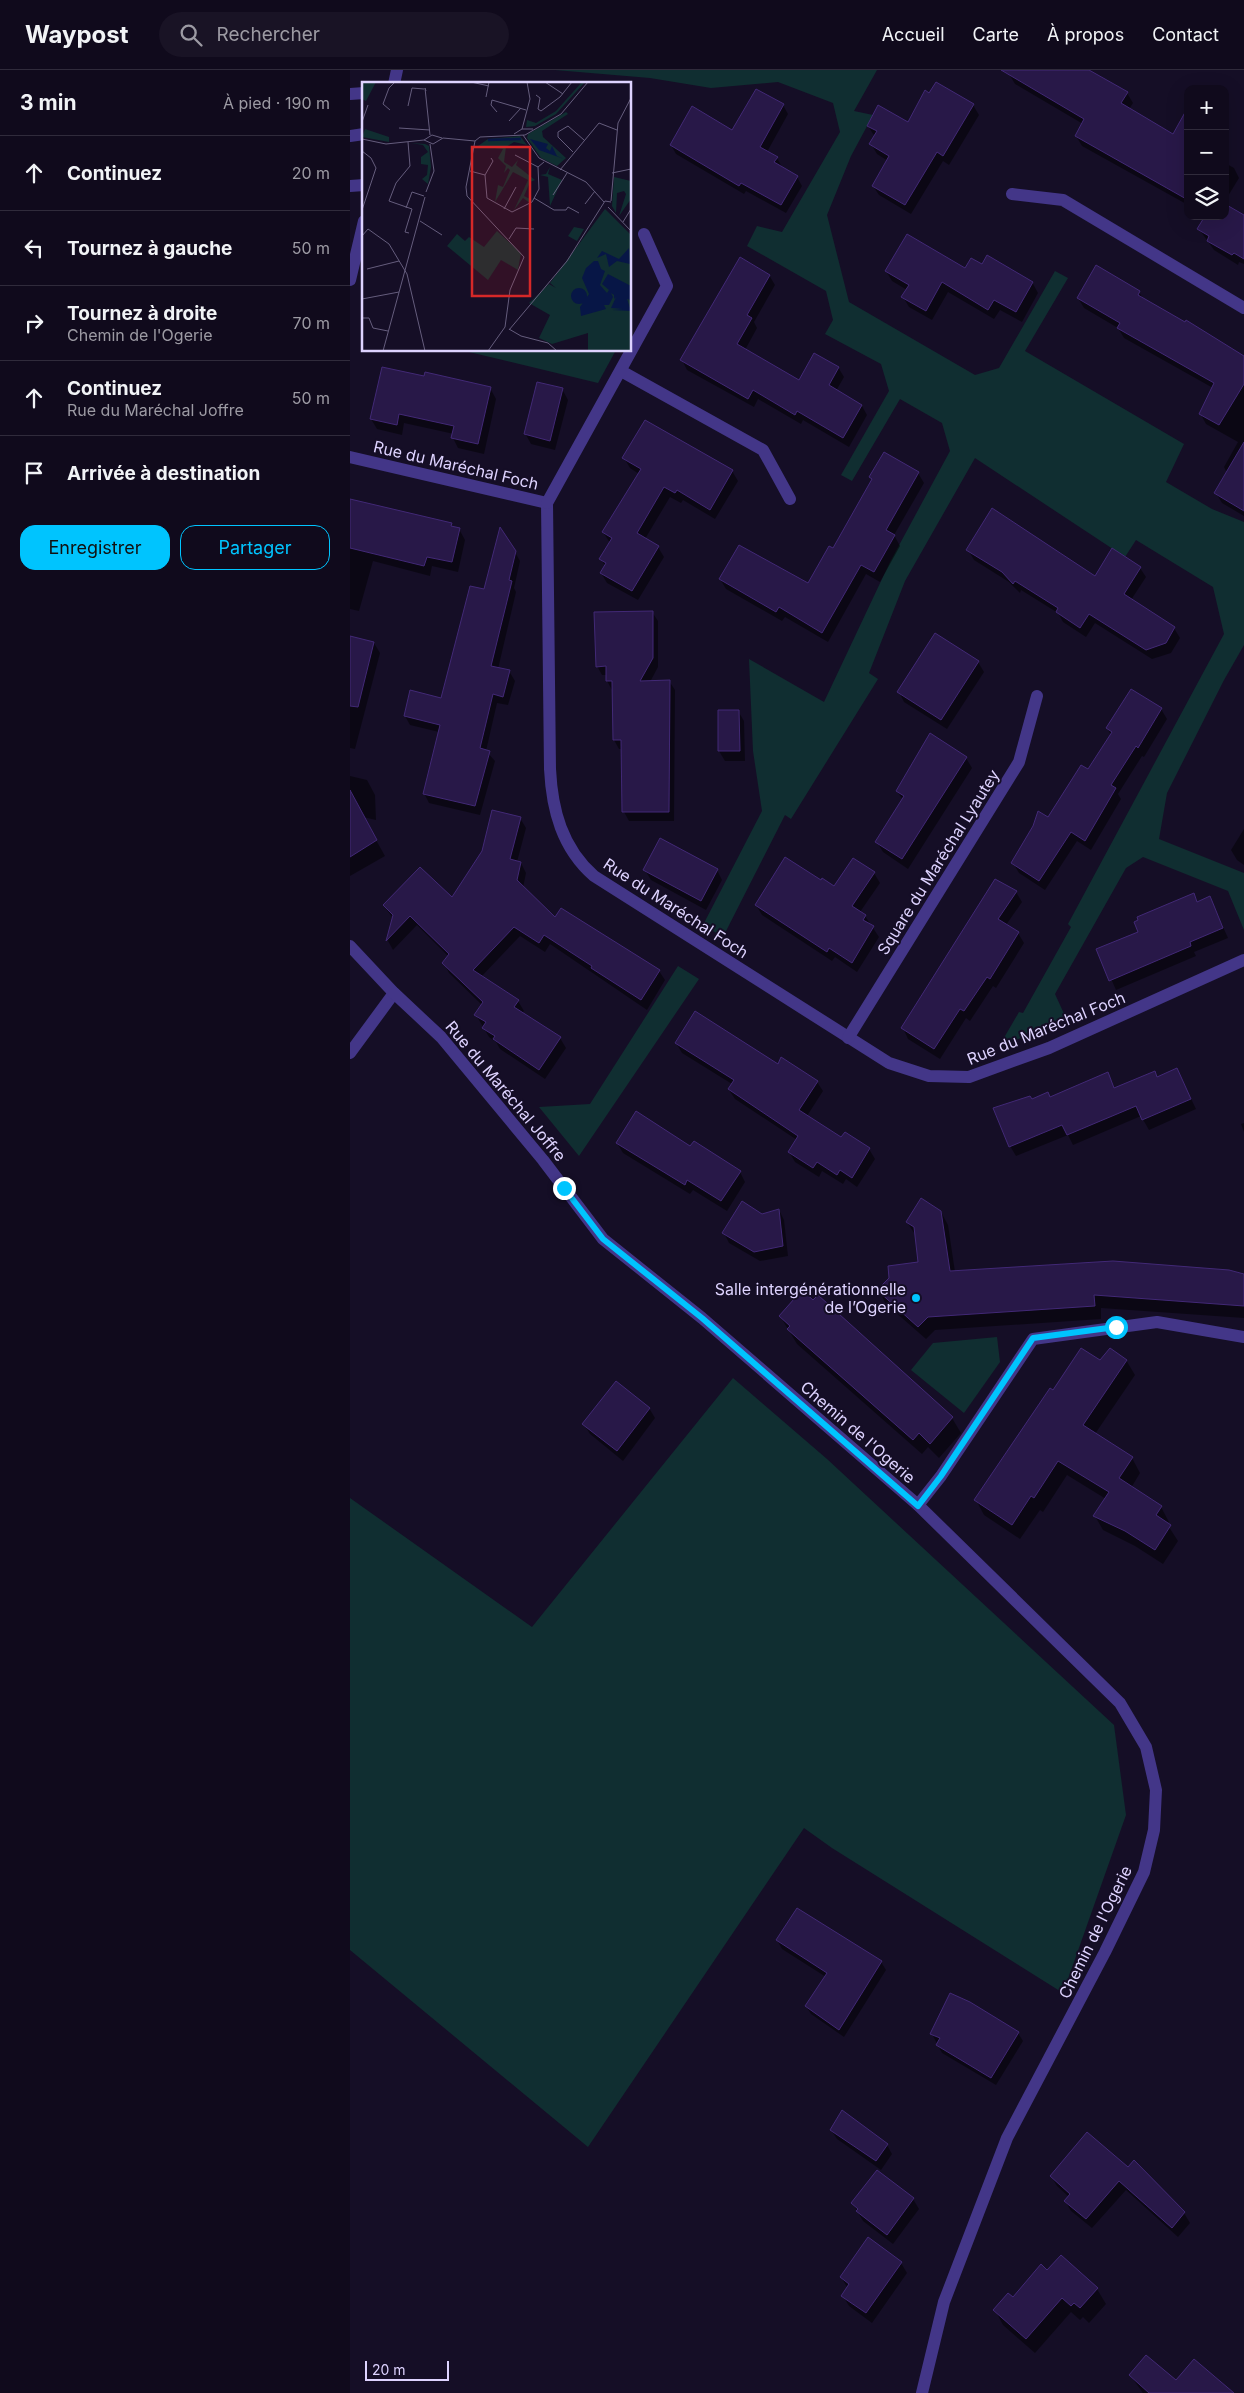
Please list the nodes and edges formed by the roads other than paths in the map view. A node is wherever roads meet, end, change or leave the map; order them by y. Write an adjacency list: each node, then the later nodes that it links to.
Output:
1 (1012, 194): 5 (street)
2 (362, 229): 4 (street)
3 (644, 234): 6 (street)
4 (350, 280)
5 (1244, 308)
6 (620, 371): 8 (street); 9 (street)
7 (350, 457): 9 (street, Rue du Maréchal Foch)
8 (790, 499)
9 (547, 502): 14 (street, Rue du Maréchal Foch)
10 (1037, 696): 14 (street, Square du Maréchal Lyautey)
11 (350, 946): 13 (street, Rue du Maréchal Joffre)
12 (1244, 960): 14 (street, Rue du Maréchal Foch)
13 (394, 993): 15 (street); 16 (street, Rue du Maréchal Joffre)
14 (848, 1038)
15 (350, 1053)
16 (702, 1318): 18 (street, Chemin de l'Ogerie)
17 (1244, 1337): 18 (street)
18 (918, 1506): 19 (street, Chemin de l'Ogerie)
19 (922, 2393)

